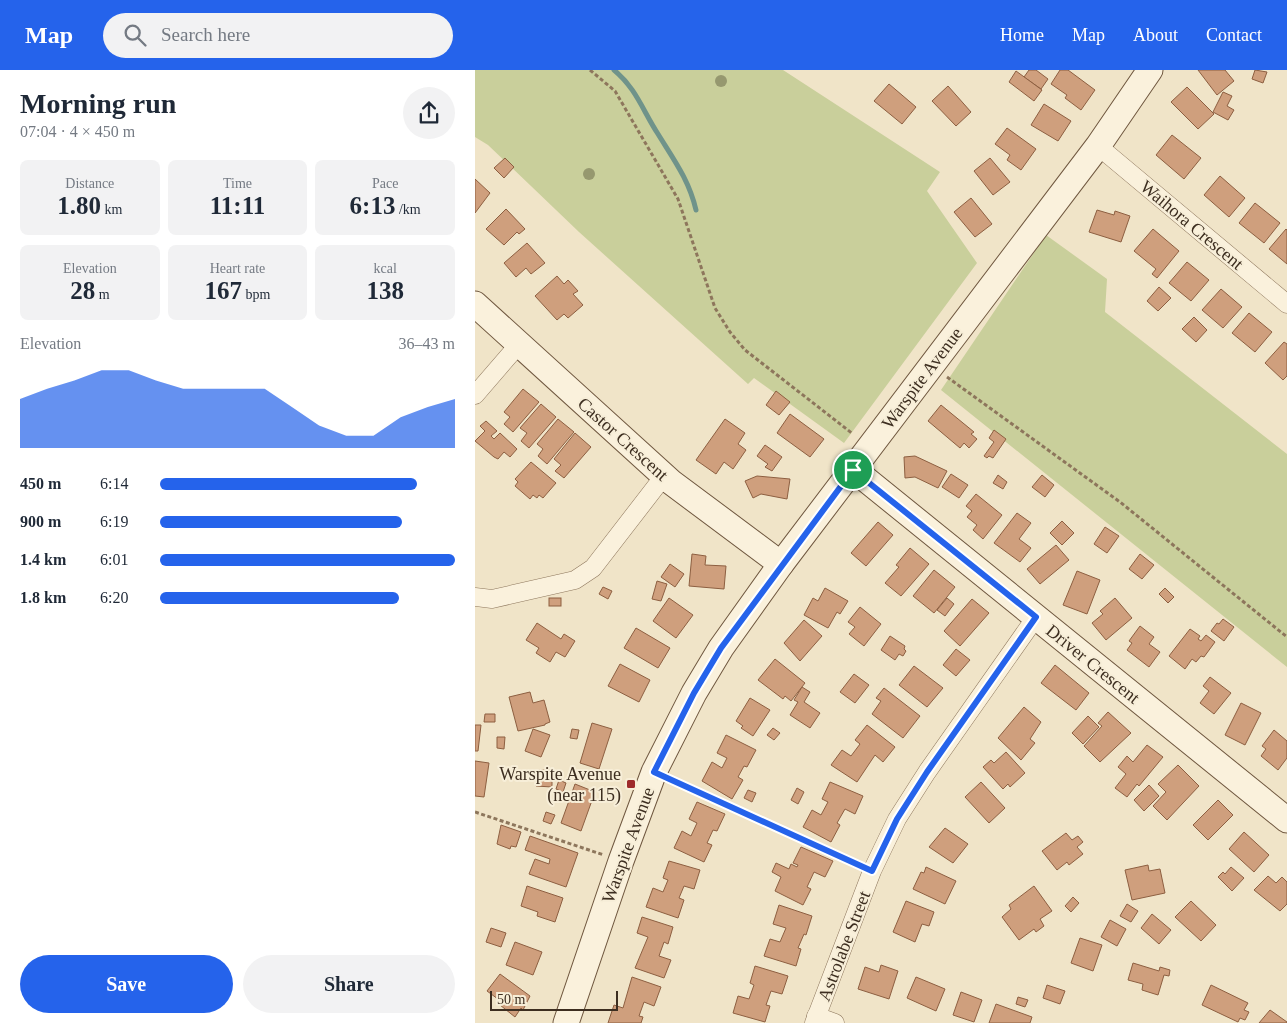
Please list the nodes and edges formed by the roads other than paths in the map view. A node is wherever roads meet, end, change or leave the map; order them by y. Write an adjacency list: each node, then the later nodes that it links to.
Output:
1 (1150, 70): 2 (main road, Warspite Avenue)
2 (1098, 146): 4 (street, Waihora Crescent); 7 (main road, Warspite Avenue)
3 (475, 304): 5 (main road, Castor Crescent)
4 (1287, 304)
5 (519, 344): 6 (street); 8 (main road, Castor Crescent)
6 (475, 395)
7 (853, 470): 9 (main road, Warspite Avenue); 11 (main road, Driver Crescent)
8 (664, 476): 9 (main road, Castor Crescent); 10 (street)
9 (781, 564): 14 (main road, Warspite Avenue)
10 (475, 597)
11 (1036, 617): 12 (main road, Driver Crescent); 13 (street, Astrolabe Street)
12 (1287, 820)
13 (815, 1020): 15 (street)
14 (566, 1023)
15 (835, 1023)

